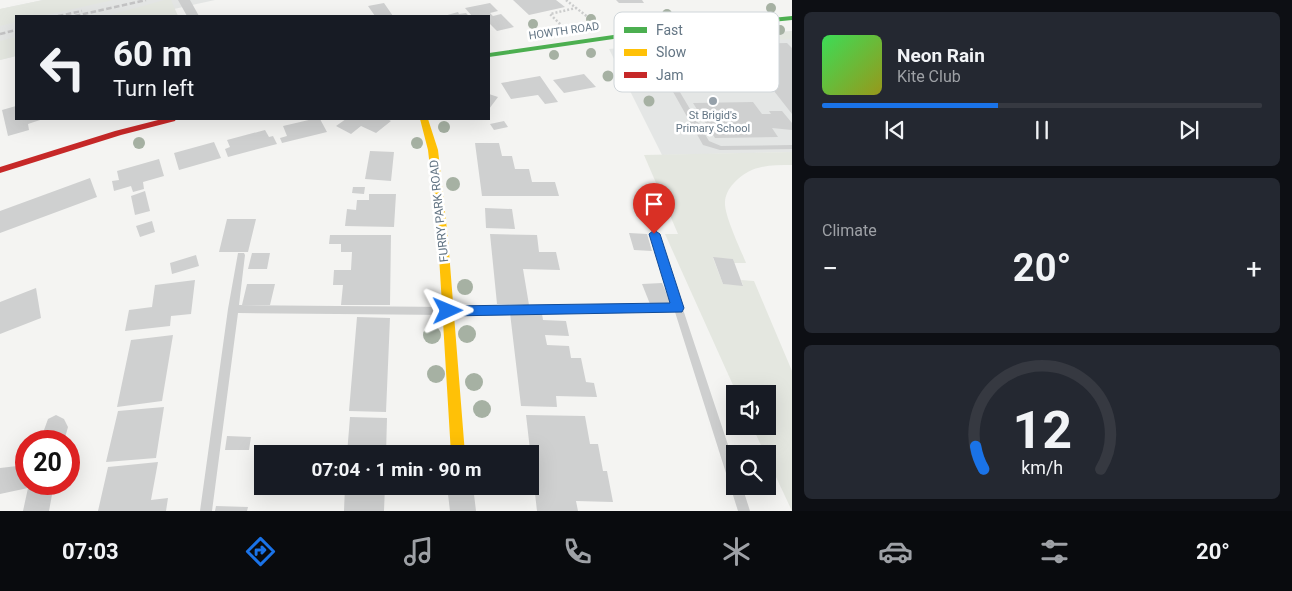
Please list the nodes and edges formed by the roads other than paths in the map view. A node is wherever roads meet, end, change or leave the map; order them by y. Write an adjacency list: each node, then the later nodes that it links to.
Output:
1 (792, 18): 2 (main road, HOWTH ROAD)
2 (779, 19)
3 (614, 37): 4 (main road, HOWTH ROAD)
4 (490, 55)
5 (677, 92): 8 (lane)
6 (168, 120): 9 (main road)
7 (424, 120): 14 (main road, FURRY PARK ROAD)
8 (792, 147)
9 (0, 170)
10 (654, 234): 12 (lane)
11 (241, 255): 13 (lane)
12 (678, 308): 14 (lane); 16 (lane)
13 (233, 309): 14 (lane); 23 (lane)
14 (448, 311): 15 (main road, FURRY PARK ROAD)
15 (457, 445)
16 (726, 457)
17 (15, 479): 18 (street)
18 (0, 481)
19 (40, 495): 22 (street)
20 (461, 495): 24 (street)
21 (738, 495): 25 (lane)
22 (36, 511)
23 (206, 511)
24 (463, 511)
25 (744, 511)

